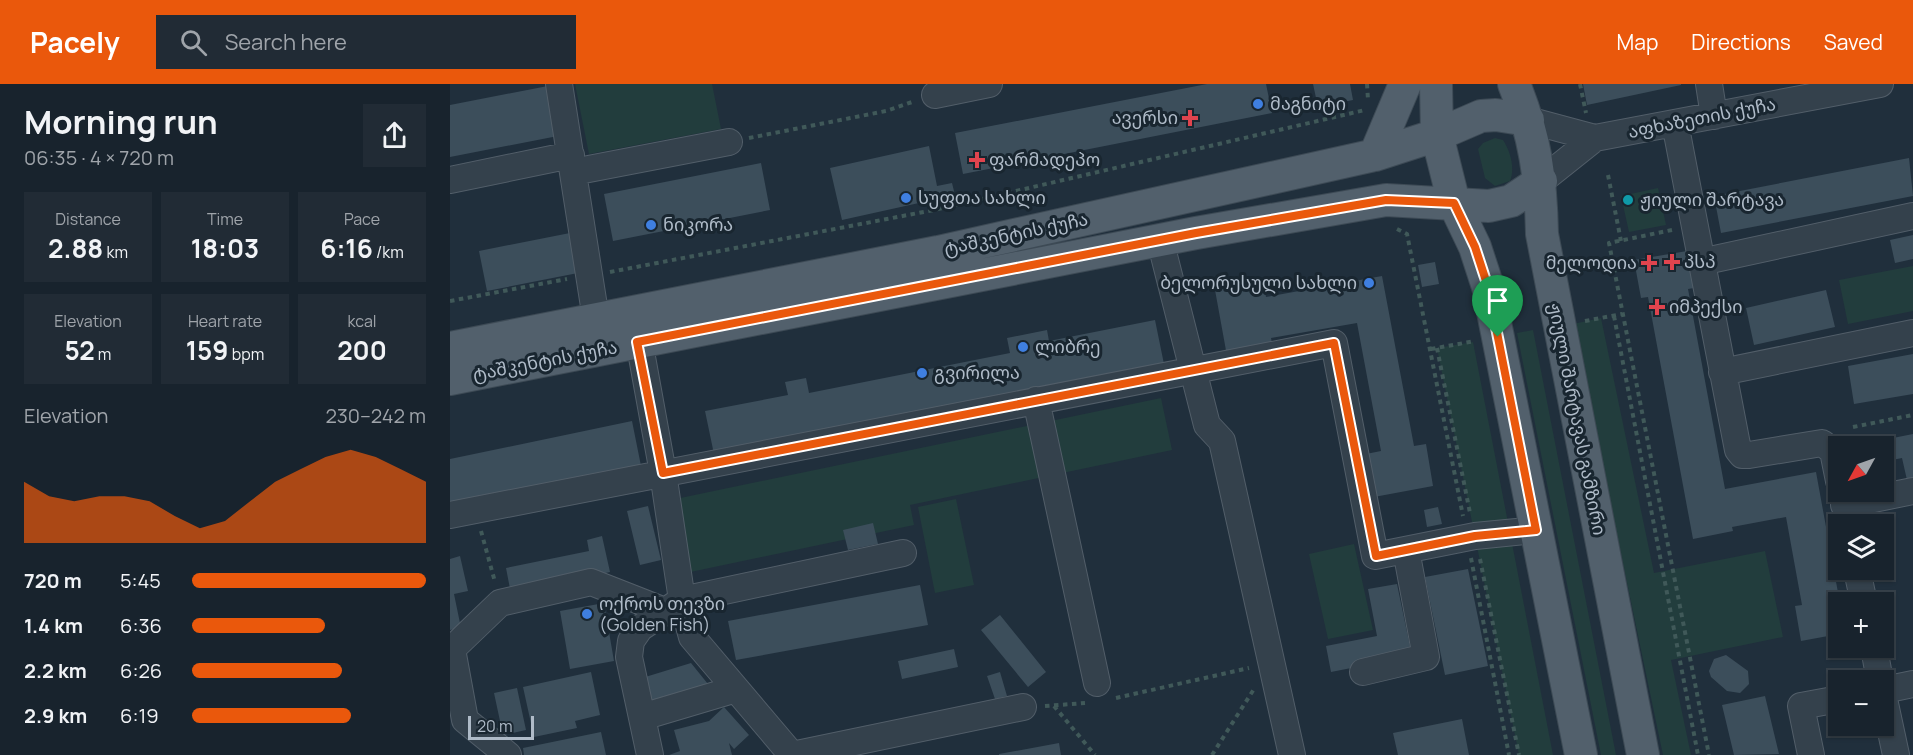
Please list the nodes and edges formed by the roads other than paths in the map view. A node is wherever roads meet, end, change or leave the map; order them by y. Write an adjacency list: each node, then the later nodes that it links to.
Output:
1 (559, 84): 16 (street)
2 (988, 84): 8 (street)
3 (1405, 84): 15 (main road)
4 (1436, 84): 13 (main road)
5 (1514, 84): 10 (main road, ჟიული შარტავას გამზირი)
6 (1709, 84): 9 (street)
7 (1880, 84): 9 (street, აფხაზეთის ქუჩა)
8 (935, 95)
9 (1714, 116): 11 (street, აფხაზეთის ქუჩა)
10 (1528, 120): 12 (street, აფხაზეთის ქუჩა); 13 (main road); 18 (main road, ჟიული შარტავას გამზირი)
11 (1675, 123): 12 (street, აფხაზეთის ქუჩა); 22 (street)
12 (1591, 127): 18 (street, აფხაზეთის ქუჩა)
13 (1437, 135): 15 (main road, ტაშკენტის ქუჩა); 19 (main road)
14 (729, 142): 16 (street)
15 (1375, 155): 23 (main road, ტაშკენტის ქუჩა)
16 (572, 163): 17 (street); 24 (street)
17 (450, 180)
18 (1541, 181): 19 (main road); 58 (main road, ჟიული შარტავას გამზირი)
19 (1454, 203): 21 (main road, ტაშკენტის ქუჩა); 38 (main road)
20 (1913, 216): 22 (street)
21 (1160, 240): 26 (main road, ტაშკენტის ქუჩა); 29 (street)
22 (1701, 262): 30 (street)
23 (635, 311): 24 (main road, ტაშკენტის ქუჩა); 26 (street)
24 (596, 319): 27 (main road, ტაშკენტის ქუჩა); 28 (street)
25 (1913, 333): 30 (street)
26 (637, 342): 28 (main road, ტაშკენტის ქუჩა); 34 (street)
27 (450, 348)
28 (597, 350): 31 (main road, ტაშკენტის ქუჩა)
29 (1193, 370): 32 (street); 39 (street); 56 (street)
30 (1722, 372): 33 (street)
31 (450, 379)
32 (1036, 400): 34 (street); 47 (street)
33 (1828, 447)
34 (663, 473): 37 (street); 41 (street)
35 (1913, 491): 36 (street)
36 (1894, 494)
37 (450, 515)
38 (1536, 530): 39 (street); 57 (main road)
39 (1406, 550): 43 (street)
40 (903, 553): 41 (street)
41 (674, 605): 42 (street); 46 (street); 50 (street)
42 (451, 648): 51 (street)
43 (1363, 672)
44 (1913, 684): 45 (street)
45 (1894, 688)
46 (736, 689): 50 (street); 55 (street)
47 (1103, 694)
48 (1828, 701): 59 (street)
49 (1023, 707): 55 (street)
50 (642, 717): 53 (street)
51 (457, 721): 54 (street)
52 (1892, 736): 60 (street)
53 (644, 754)
54 (508, 755)
55 (792, 755)
56 (1292, 755)
57 (1581, 755)
58 (1643, 755)
59 (1811, 755)
60 (1896, 755)

